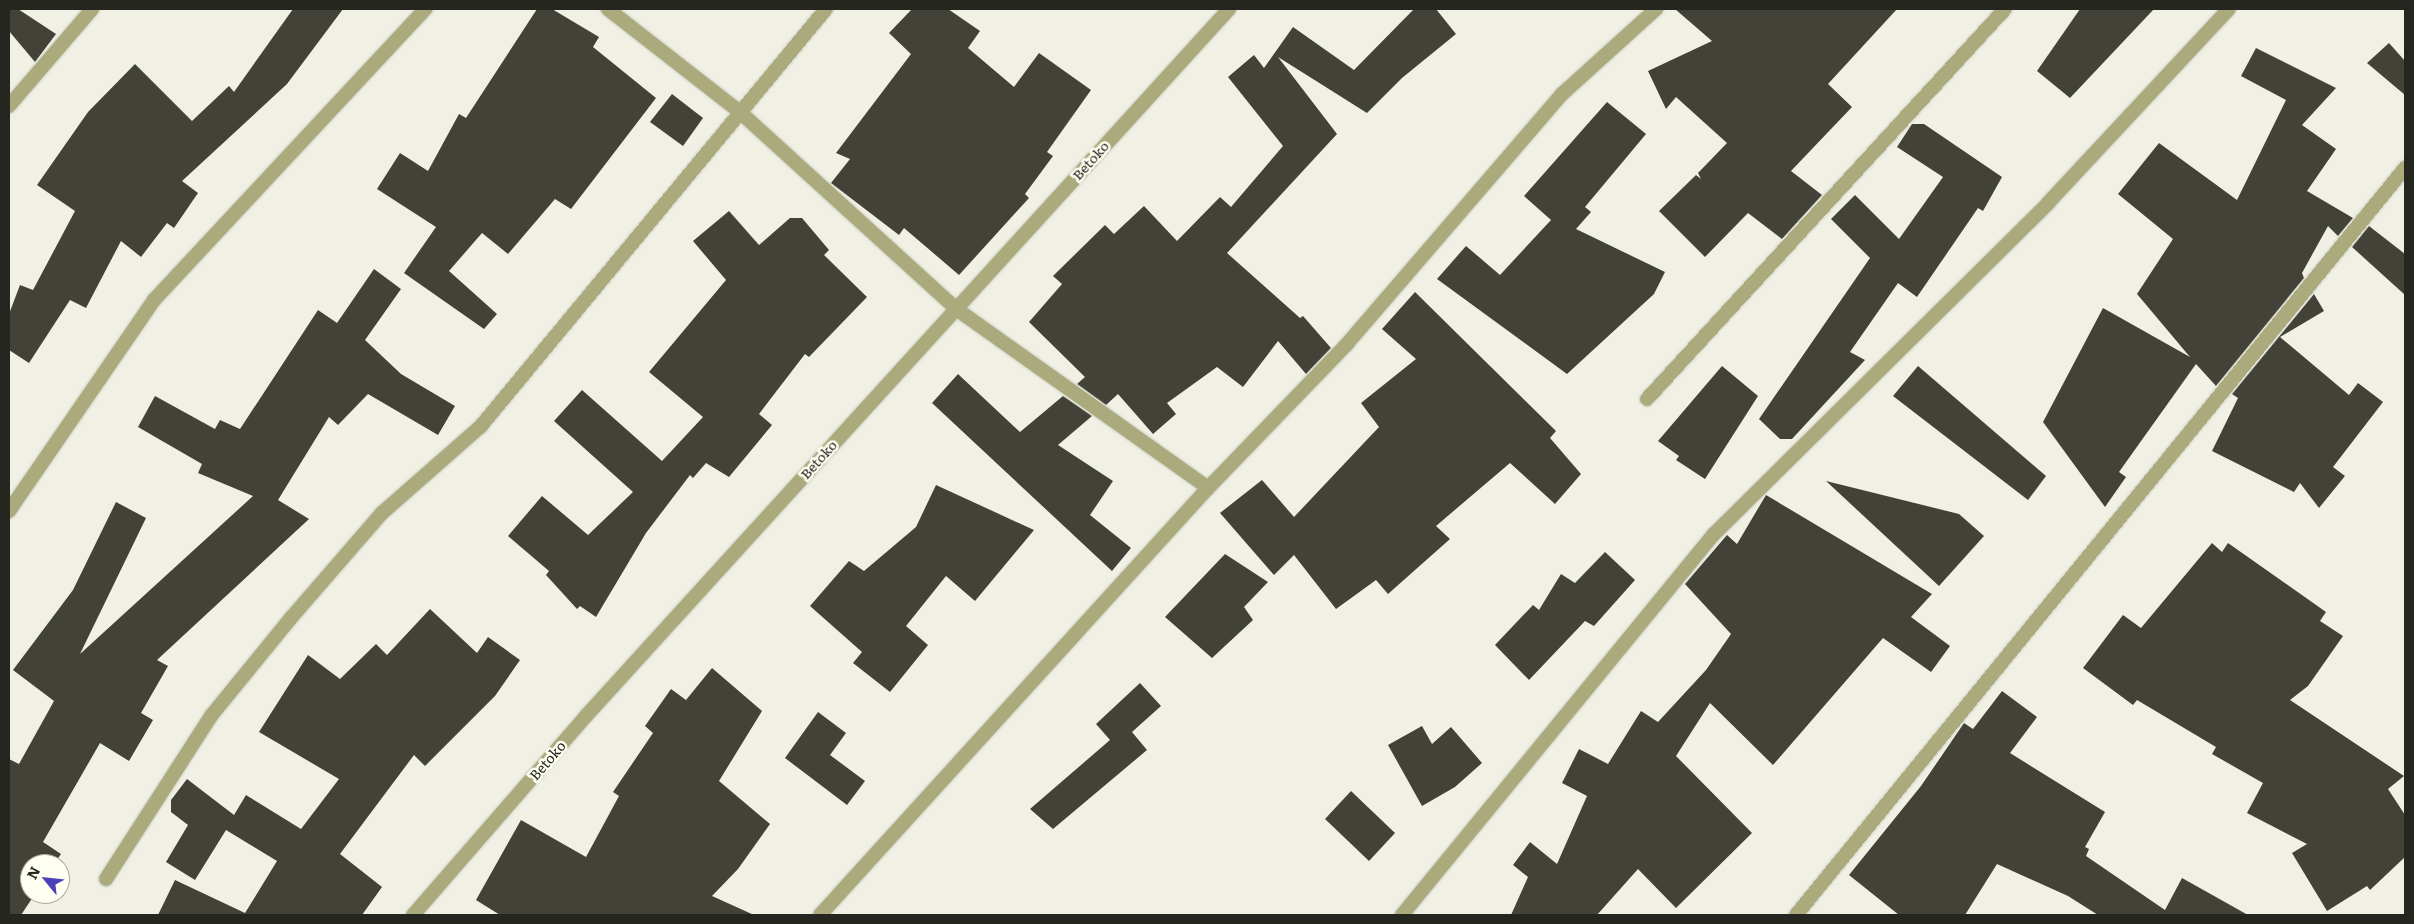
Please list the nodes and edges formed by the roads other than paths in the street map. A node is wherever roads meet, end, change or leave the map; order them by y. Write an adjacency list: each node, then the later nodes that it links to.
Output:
1 (92, 9): 9 (street)
2 (425, 9): 15 (street)
3 (608, 9): 10 (street)
4 (826, 9): 10 (street)
5 (1229, 9): 12 (street, Betoko)
6 (1656, 9): 14 (street)
7 (2006, 9): 13 (street)
8 (2229, 9): 19 (street)
9 (9, 106)
10 (741, 113): 12 (street); 16 (street)
11 (2405, 168): 20 (street)
12 (955, 308): 14 (street); 17 (street, Betoko)
13 (1647, 399)
14 (1208, 488): 18 (street)
15 (9, 510)
16 (106, 879)
17 (413, 915)
18 (820, 915)
19 (1402, 915)
20 (1796, 915)

